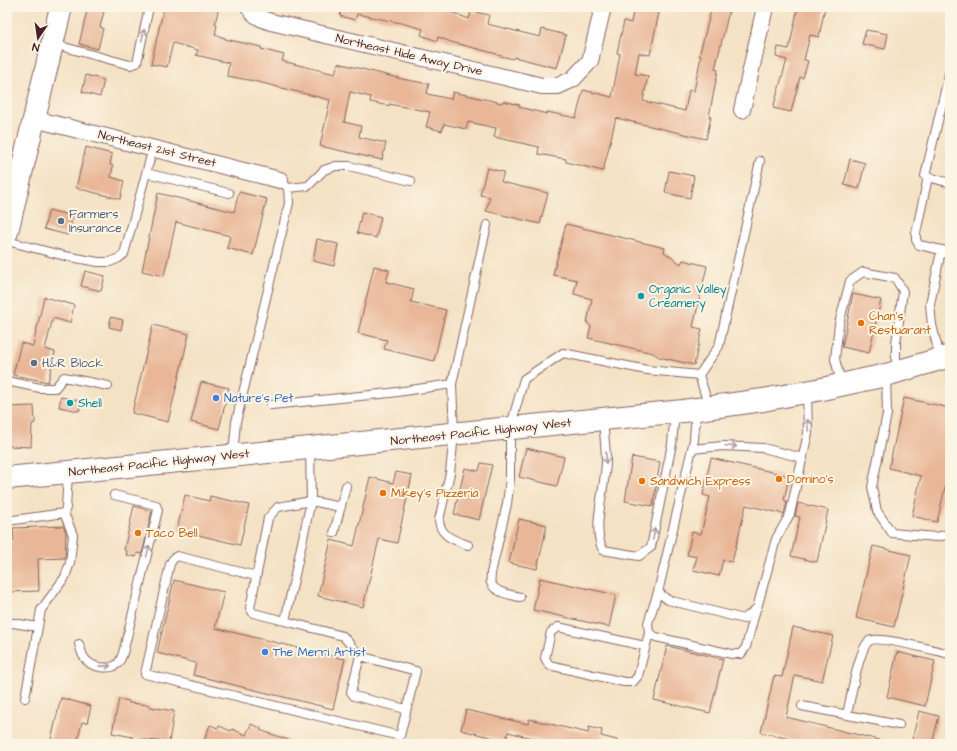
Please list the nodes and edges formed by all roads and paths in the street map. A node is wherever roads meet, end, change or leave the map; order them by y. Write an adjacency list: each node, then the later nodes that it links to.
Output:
1 (61, 7): 6 (main road)
2 (149, 7): 6 (lane, one-way to 2)
3 (249, 7): 4 (street, Northeast Hide Away Drive)
4 (603, 7)
5 (765, 7): 8 (street)
6 (52, 43): 9 (main road)
7 (950, 70): 13 (lane)
8 (742, 110)
9 (34, 119): 10 (street, Northeast 21st Street); 19 (main road)
10 (153, 148): 12 (lane); 16 (street, Northeast 21st Street)
11 (760, 160): 24 (lane)
12 (146, 173): 17 (lane); 20 (lane)
13 (928, 177): 15 (lane); 21 (lane)
14 (411, 180): 16 (lane)
15 (950, 183)
16 (284, 184): 38 (lane)
17 (229, 193)
18 (486, 225): 26 (lane)
19 (7, 232)
20 (7, 241)
21 (948, 250): 22 (lane)
22 (945, 357): 23 (main road, Northeast Pacific Highway West)
23 (891, 373): 27 (main road, Northeast Pacific Highway West); 27 (lane); 49 (lane)
24 (699, 375): 31 (lane); 34 (lane)
25 (7, 381): 28 (lane)
26 (452, 384): 30 (lane); 35 (lane)
27 (841, 385): 29 (main road, Northeast Pacific Highway West)
28 (108, 386)
29 (807, 392): 31 (main road, Northeast Pacific Highway West); 39 (lane, one-way to 29)
30 (271, 405)
31 (703, 409): 32 (main road, Northeast Pacific Highway West); 37 (lane)
32 (675, 412): 33 (main road, Northeast Pacific Highway West); 33 (lane, one-way to 32)
33 (603, 420): 34 (main road, Northeast Pacific Highway West)
34 (510, 429): 35 (main road, Northeast Pacific Highway West); 53 (lane)
35 (454, 434): 36 (main road, Northeast Pacific Highway West); 50 (lane)
36 (310, 448): 38 (main road, Northeast Pacific Highway West); 44 (lane)
37 (692, 449): 39 (lane, one-way to 39); 52 (lane)
38 (233, 456): 40 (main road, Northeast Pacific Highway West)
39 (803, 458): 54 (lane)
40 (68, 472): 41 (main road, Northeast Pacific Highway West); 46 (lane)
41 (7, 478)
42 (346, 486): 45 (lane)
43 (114, 495): 59 (lane, one-way to 43)
44 (311, 501): 45 (lane); 51 (lane); 55 (lane)
45 (341, 507): 48 (lane)
46 (64, 513): 47 (lane); 57 (lane)
47 (7, 521)
48 (334, 533)
49 (950, 534)
50 (468, 545)
51 (256, 576): 55 (lane); 65 (lane)
52 (658, 592): 54 (lane); 58 (lane)
53 (520, 597)
54 (757, 608): 58 (lane)
55 (285, 620): 62 (lane)
56 (7, 622): 57 (lane)
57 (38, 627): 63 (lane)
58 (649, 633): 60 (lane)
59 (79, 644)
60 (646, 646): 60 (lane)
61 (950, 654): 66 (lane)
62 (360, 656): 65 (lane); 65 (lane)
63 (26, 698)
64 (802, 706): 66 (lane)
65 (406, 709)
66 (847, 714): 67 (lane)
67 (898, 725)

